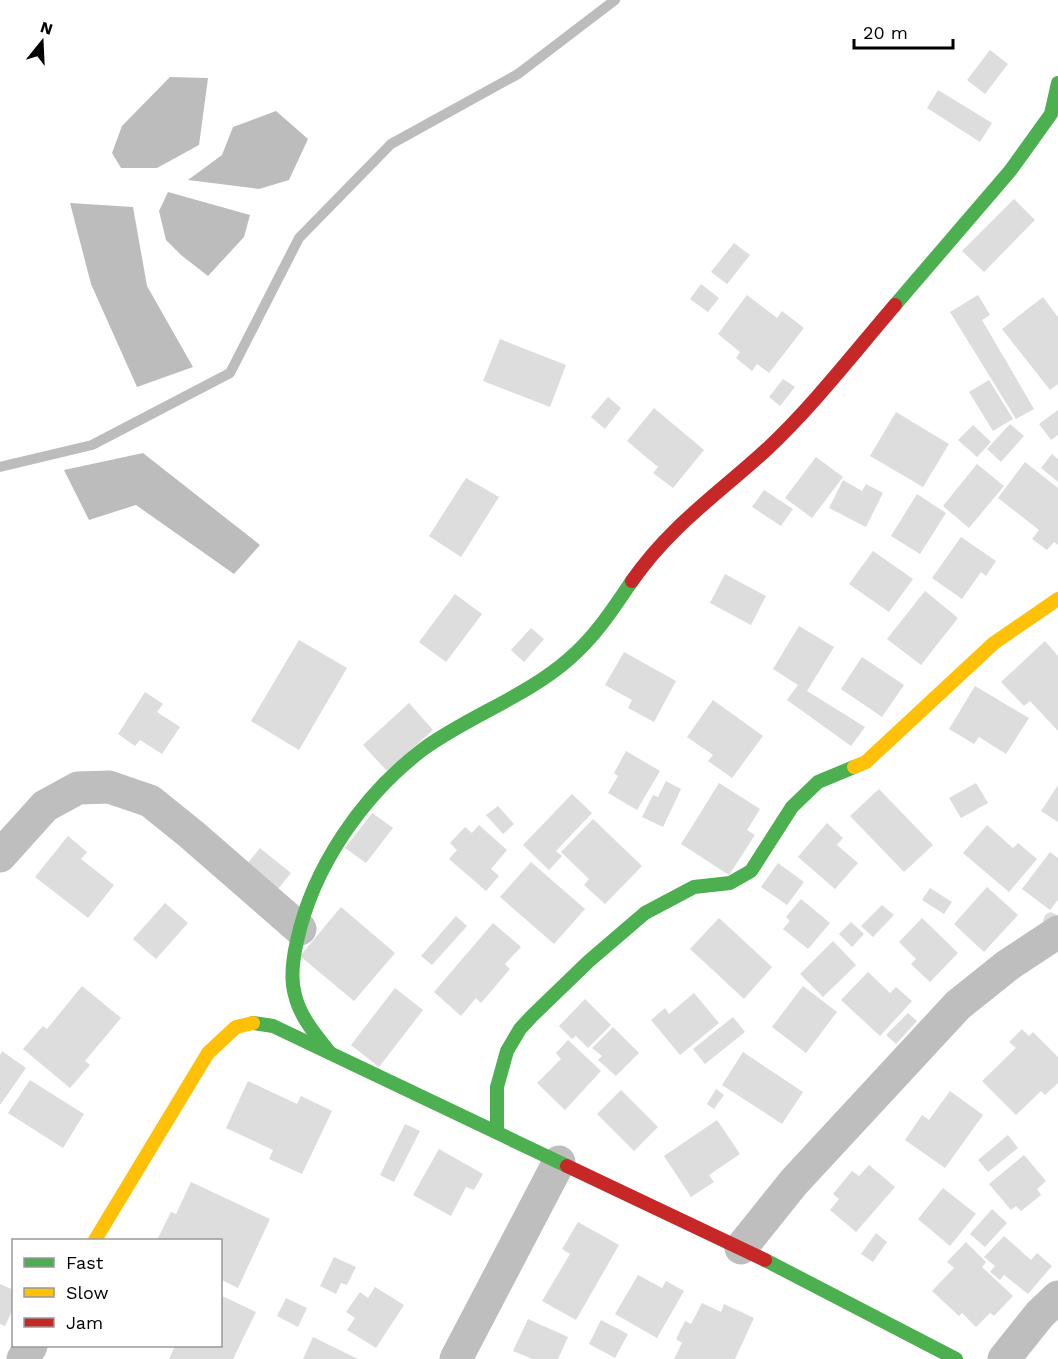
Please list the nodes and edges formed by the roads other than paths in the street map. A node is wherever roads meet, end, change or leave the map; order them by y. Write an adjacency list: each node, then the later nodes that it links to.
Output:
1 (1056, 109): 4 (street)
2 (1058, 599): 7 (street)
3 (0, 855): 4 (street)
4 (300, 929): 6 (street)
5 (1058, 933): 10 (street)
6 (330, 1053): 7 (street); 9 (street)
7 (497, 1132): 8 (street)
8 (560, 1162): 10 (street); 12 (street)
9 (95, 1239)
10 (741, 1248): 13 (street)
11 (1058, 1297): 14 (street)
12 (456, 1359)
13 (956, 1359)
14 (1004, 1359)

